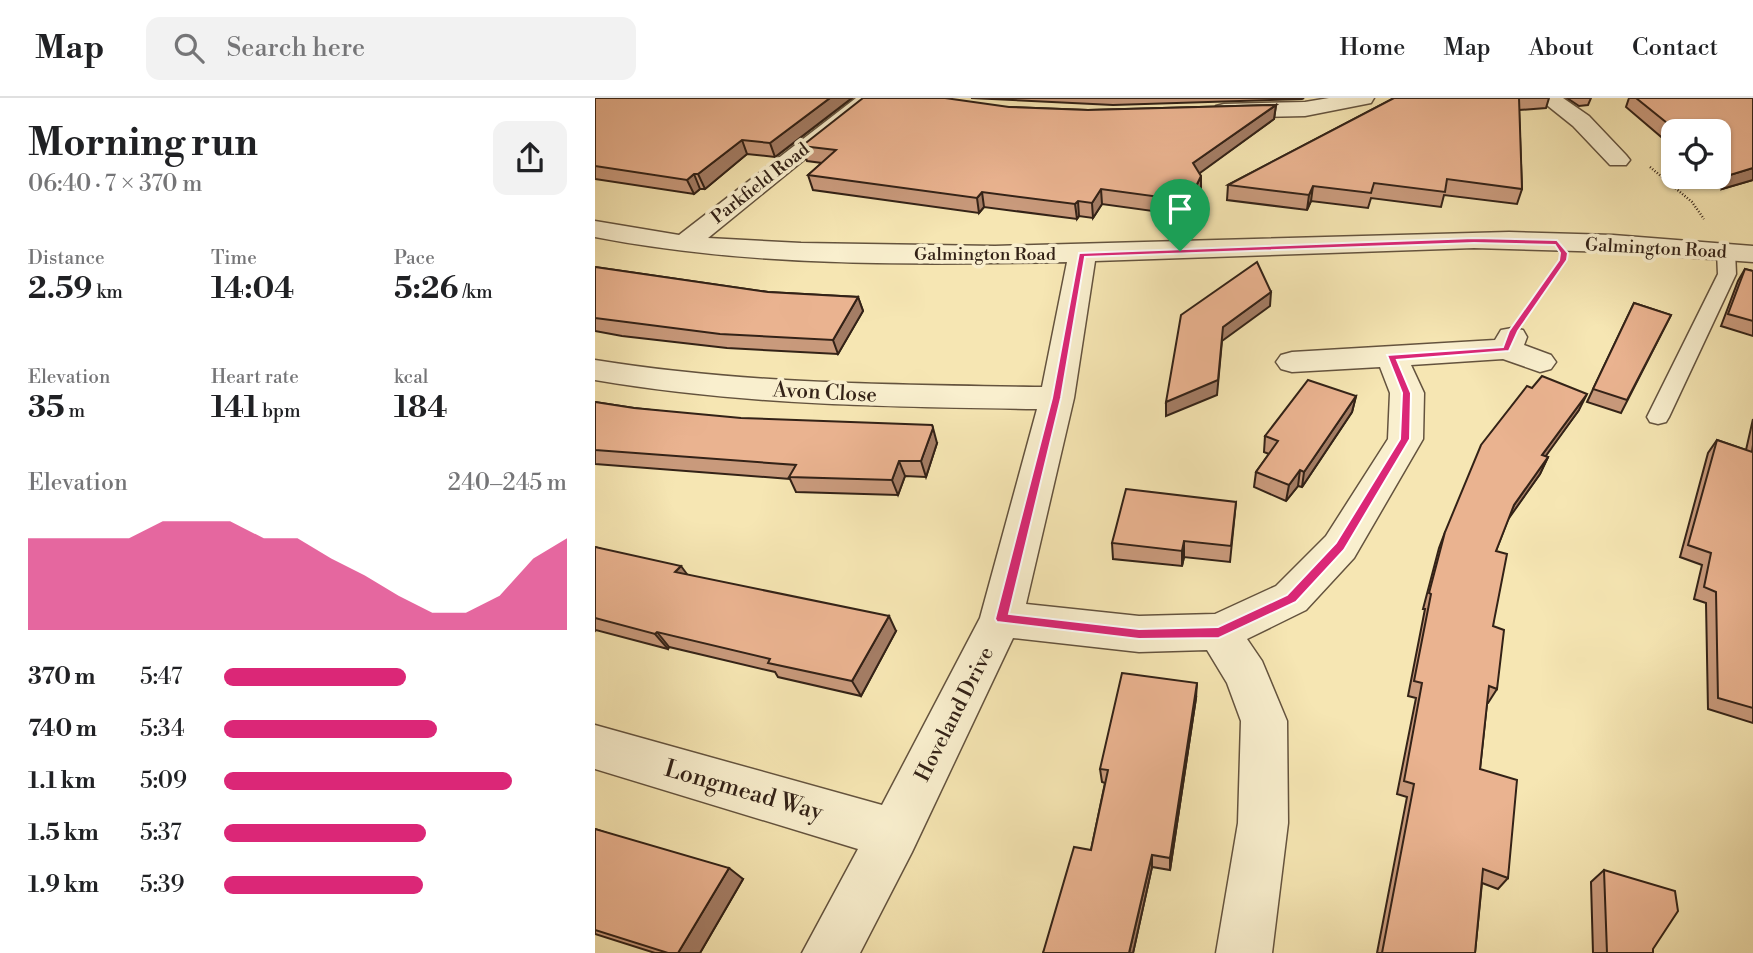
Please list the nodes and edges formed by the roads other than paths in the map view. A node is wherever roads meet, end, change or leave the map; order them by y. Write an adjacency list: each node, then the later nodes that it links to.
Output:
1 (869, 98): 7 (street, Parkfield Road)
2 (1363, 98): 4 (street)
3 (1549, 98): 5 (street)
4 (1207, 112)
5 (1593, 162)
6 (595, 229): 7 (street, Galmington Road)
7 (685, 243): 9 (street, Galmington Road)
8 (1740, 253): 9 (street, Galmington Road); 15 (lane)
9 (1081, 254): 14 (street, Hoveland Drive)
10 (1391, 358): 11 (street); 12 (street); 17 (street)
11 (1282, 359)
12 (1541, 362)
13 (595, 370): 14 (street, Avon Close)
14 (1056, 398): 16 (street, Hoveland Drive)
15 (1658, 417)
16 (1002, 619): 17 (street); 19 (street, Hoveland Drive)
17 (1219, 632): 21 (street)
18 (595, 747): 19 (street, Longmead Way)
19 (894, 834): 20 (street, Hoveland Drive)
20 (830, 953)
21 (1244, 953)

